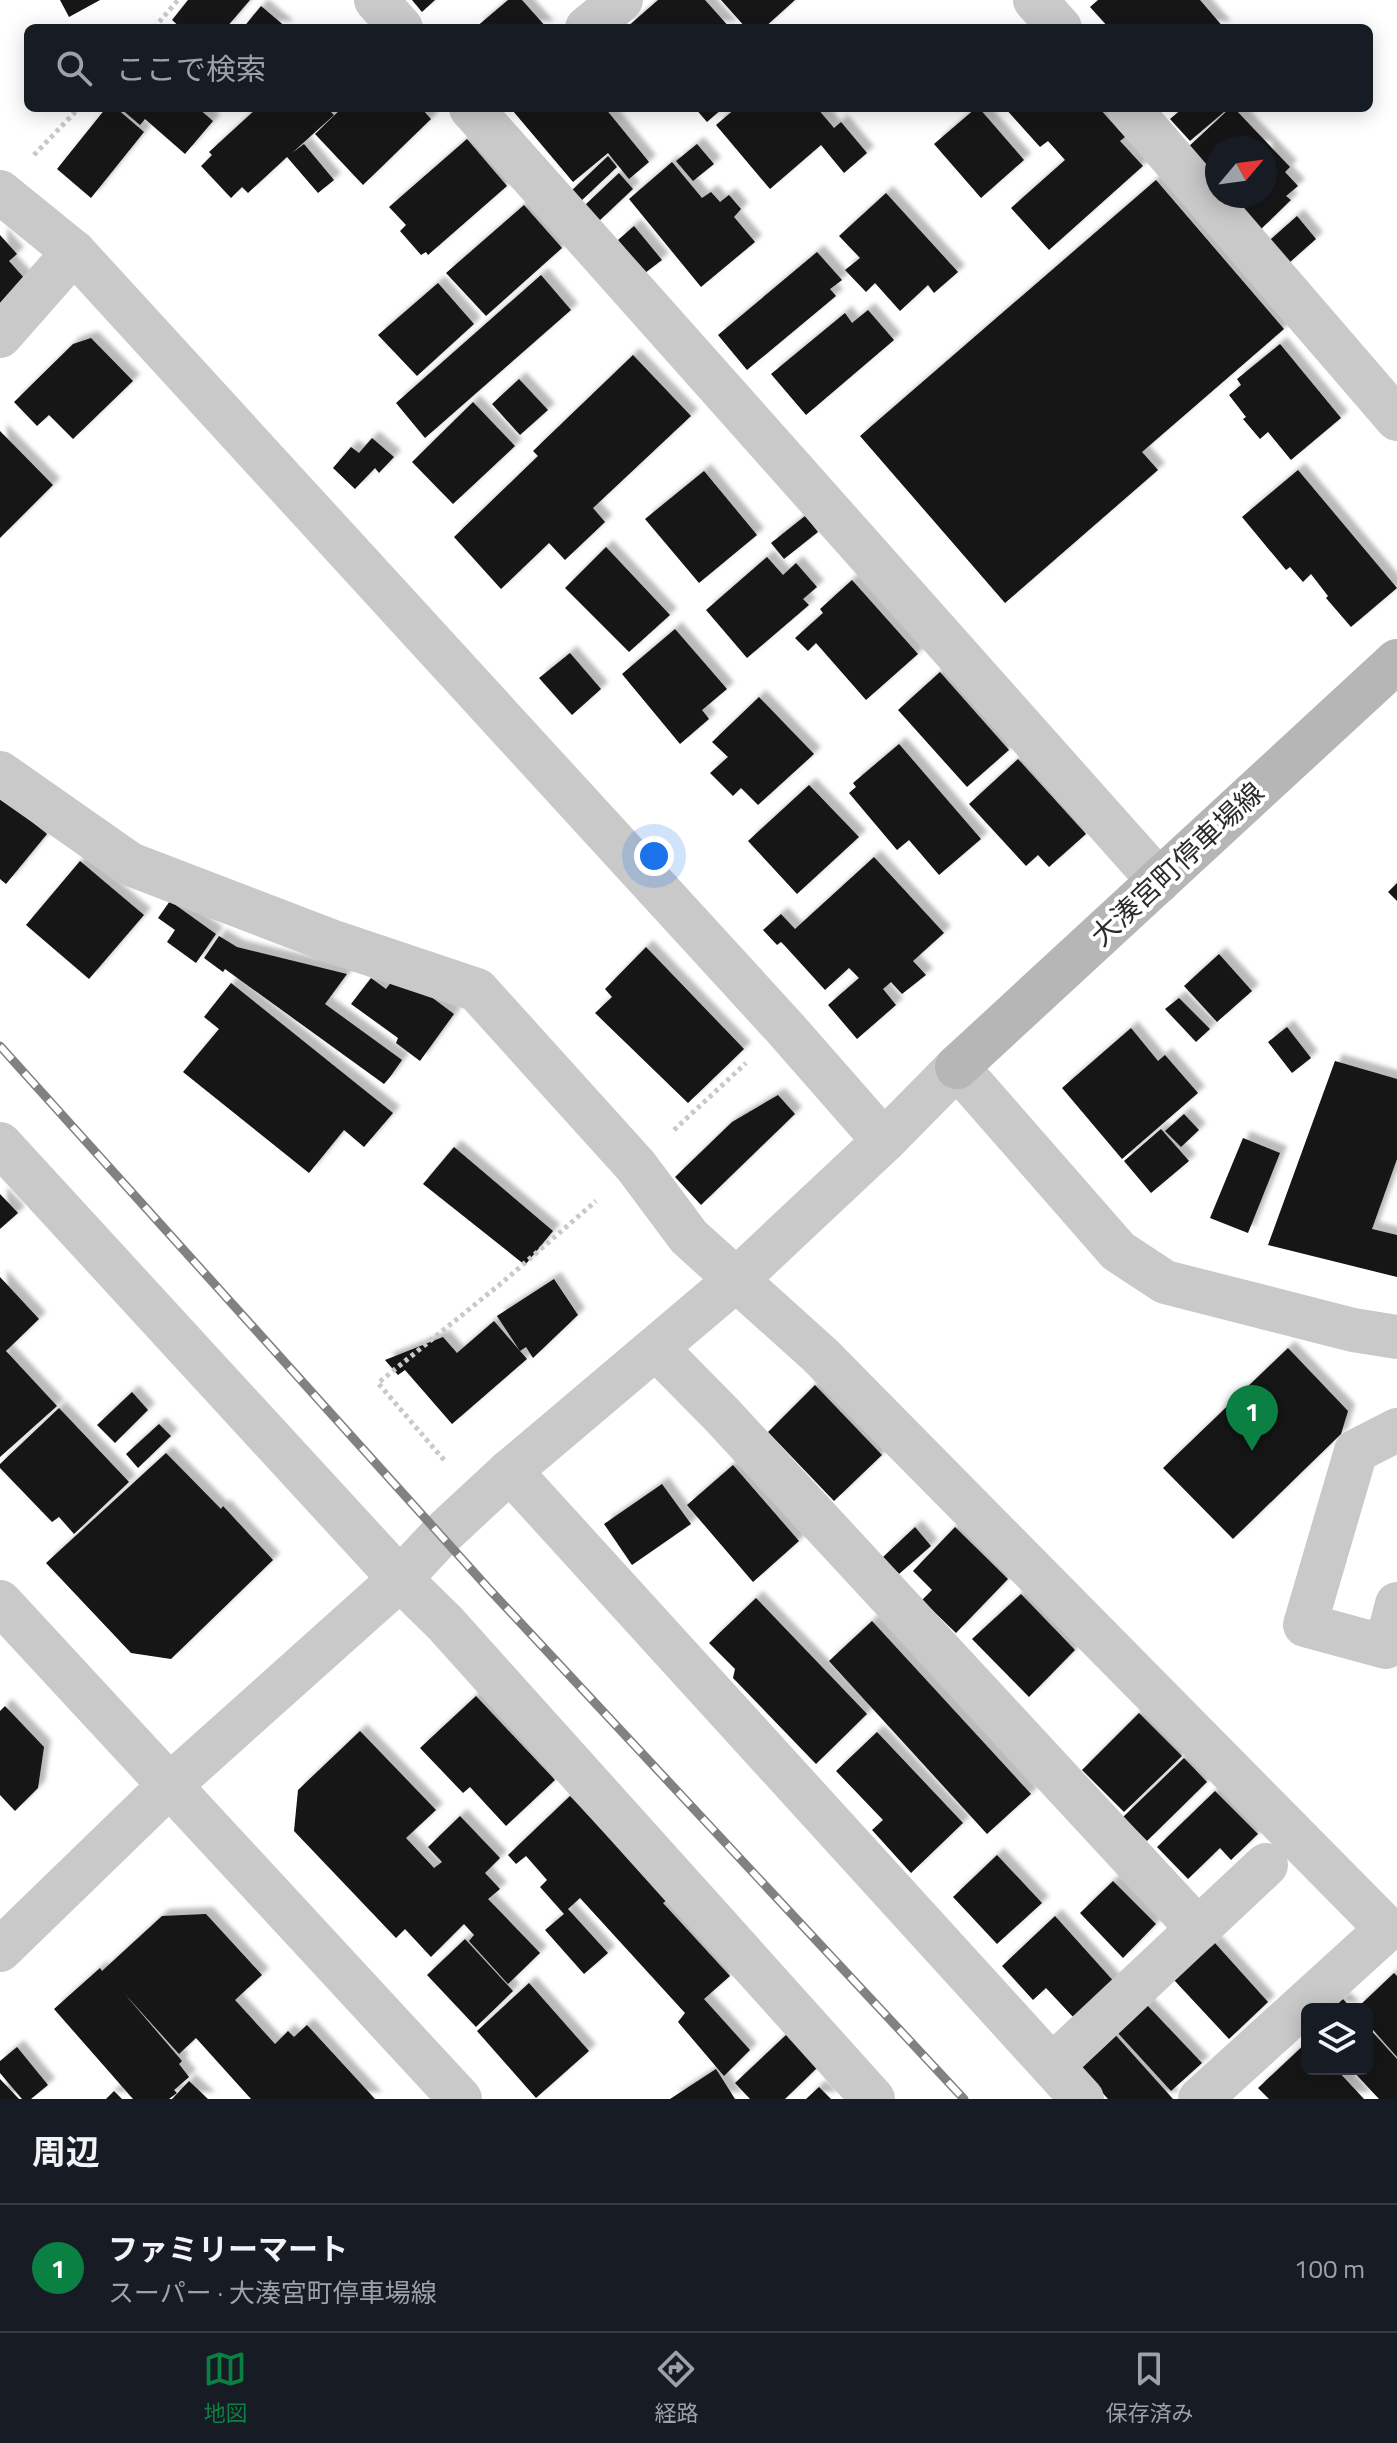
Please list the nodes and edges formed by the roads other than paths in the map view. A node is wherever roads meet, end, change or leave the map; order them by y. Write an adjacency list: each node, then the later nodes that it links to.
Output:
1 (376, 0): 4 (street)
2 (621, 0): 5 (street)
3 (1035, 0): 6 (street)
4 (397, 24)
5 (592, 24)
6 (1056, 24)
7 (482, 112): 15 (street)
8 (1132, 112): 12 (street)
9 (0, 192): 10 (street)
10 (74, 252): 11 (street); 17 (street)
11 (0, 336)
12 (1397, 419)
13 (1397, 661): 15 (main road, 大湊宮町停車場線)
14 (0, 773): 19 (street)
15 (1159, 881): 16 (main road, 大湊宮町停車場線)
16 (957, 1067): 17 (street); 20 (street)
17 (884, 1141): 19 (street)
18 (0, 1144): 24 (street)
19 (737, 1279): 21 (street); 35 (street)
20 (1397, 1337)
21 (657, 1349): 23 (street); 29 (street)
22 (1397, 1430): 26 (street)
23 (510, 1471): 24 (street); 31 (street)
24 (400, 1579): 27 (street); 33 (street)
25 (0, 1602): 27 (street)
26 (1397, 1604)
27 (169, 1786): 30 (street); 32 (street)
28 (1266, 1865): 29 (street)
29 (1198, 1929): 31 (street)
30 (0, 1950)
31 (1052, 2066): 34 (street)
32 (443, 2093)
33 (873, 2099)
34 (1082, 2099)
35 (1200, 2099)

